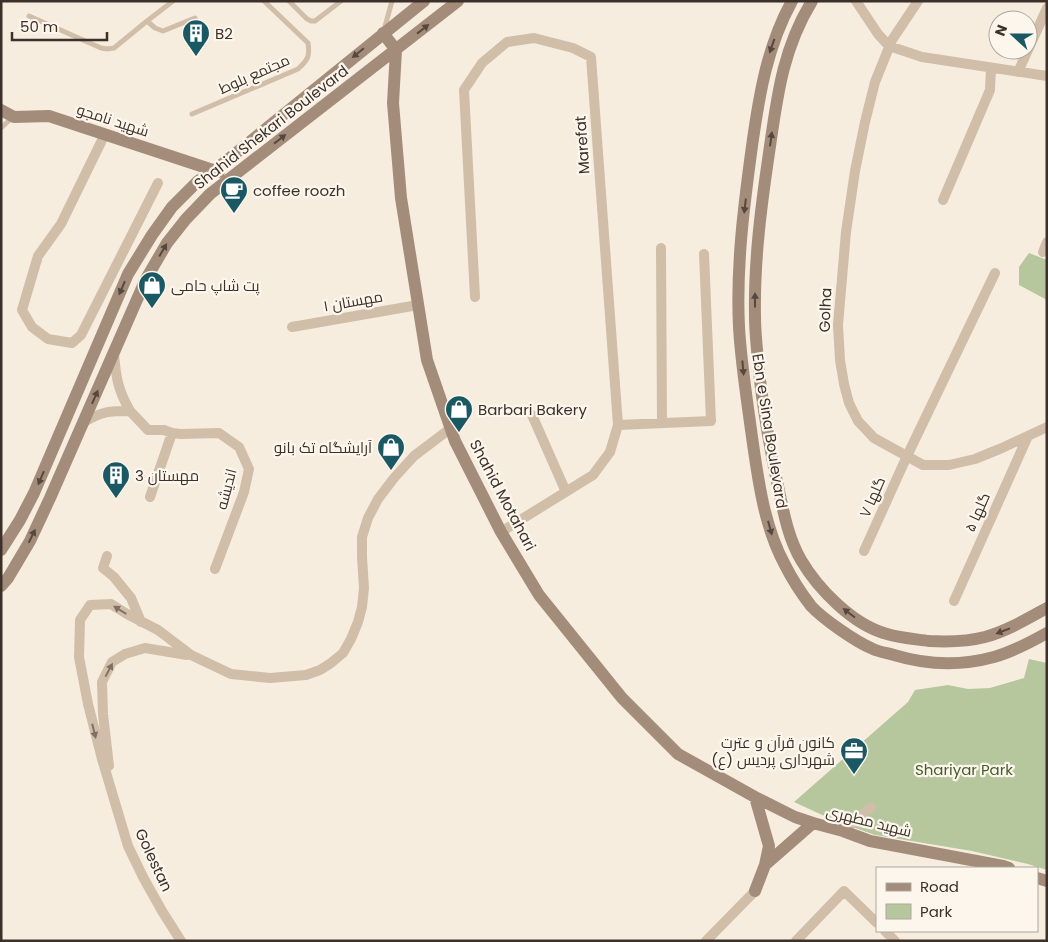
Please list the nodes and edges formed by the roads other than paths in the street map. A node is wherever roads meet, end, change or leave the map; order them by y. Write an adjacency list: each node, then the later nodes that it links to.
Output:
1 (173, 1): 15 (lane)
2 (264, 1): 23 (lane, مجتمع بلوط)
3 (289, 1): 4 (lane)
4 (341, 1)
5 (392, 1): 16 (lane)
6 (424, 1): 16 (main road, Shahid Shekari Boulevard)
7 (458, 1): 18 (main road, Shahid Shekari Boulevard, one-way to 7)
8 (792, 1): 59 (main road, Ebn e Sina Boulevard, one-way to 59)
9 (812, 1): 57 (main road, Ebn e Sina Boulevard, one-way to 9)
10 (856, 1): 17 (street)
11 (918, 1): 17 (street, Golha)
12 (1047, 8): 20 (street)
13 (29, 16): 15 (lane)
14 (195, 18): 15 (lane)
15 (147, 21)
16 (383, 33): 18 (main road); 27 (main road, Shahid Shekari Boulevard, one-way to 27)
17 (889, 46): 19 (street); 47 (street, Golha)
18 (396, 50): 28 (main road, Shahid Shekari Boulevard, one-way to 18); 35 (main road, Shahid Motahari)
19 (991, 68): 20 (street); 30 (street)
20 (1018, 72): 21 (street)
21 (1047, 76)
22 (1, 110): 24 (main road, شهید نامجو)
23 (192, 114)
24 (14, 117): 25 (lane); 26 (main road, شهید نامجو)
25 (1, 128)
26 (105, 134): 27 (main road, شهید نامجو); 29 (street)
27 (215, 170): 28 (main road, شهید نامجو); 51 (main road, Shahid Shekari Boulevard, one-way to 51)
28 (230, 178): 37 (main road, Shahid Shekari Boulevard, one-way to 28)
29 (158, 183)
30 (943, 200)
31 (660, 248): 41 (street)
32 (704, 254): 41 (street)
33 (995, 273): 47 (street, گلها ۷)
34 (475, 297): 42 (street, Marefat)
35 (418, 305): 36 (street, مهستان ۱); 44 (main road, Shahid Motahari)
36 (292, 327)
37 (114, 353): 38 (street); 40 (main road, Shahid Shekari Boulevard, one-way to 37)
38 (130, 412): 40 (street); 45 (street, اندیشه)
39 (532, 415): 48 (street)
40 (84, 422): 55 (main road, Shahid Shekari Boulevard, one-way to 40)
41 (662, 423): 42 (street)
42 (618, 425): 48 (street, Marefat)
43 (1047, 427): 46 (street, Golha)
44 (451, 428): 50 (main road, Shahid Motahari); 60 (street)
45 (172, 433): 49 (street); 54 (street, اندیشه)
46 (1028, 436): 47 (street, Golha); 56 (street, گلها ۵)
47 (907, 456): 52 (street, گلها ۷)
48 (566, 492): 50 (street, Marefat)
49 (150, 497)
50 (501, 532): 62 (main road, Shahid Motahari)
51 (1, 550)
52 (864, 551)
53 (107, 556): 58 (street)
54 (214, 569)
55 (5, 582)
56 (954, 601)
57 (1047, 608)
58 (141, 622): 60 (street); 61 (street, one-way to 61)
59 (1047, 633)
60 (190, 655): 61 (street, one-way to 60)
61 (110, 786): 71 (street, Golestan)
62 (755, 797): 64 (main road, Shahid Motahari); 66 (main road)
63 (871, 807): 65 (street)
64 (813, 823): 65 (main road, شهید مطهری); 66 (main road, شهید مطهری)
65 (843, 831): 67 (main road, شهید مطهری)
66 (765, 865): 68 (main road)
67 (1005, 867)
68 (755, 891): 72 (street)
69 (876, 922): 73 (street)
70 (886, 932): 74 (street)
71 (181, 941)
72 (706, 941)
73 (796, 941)
74 (895, 941)

